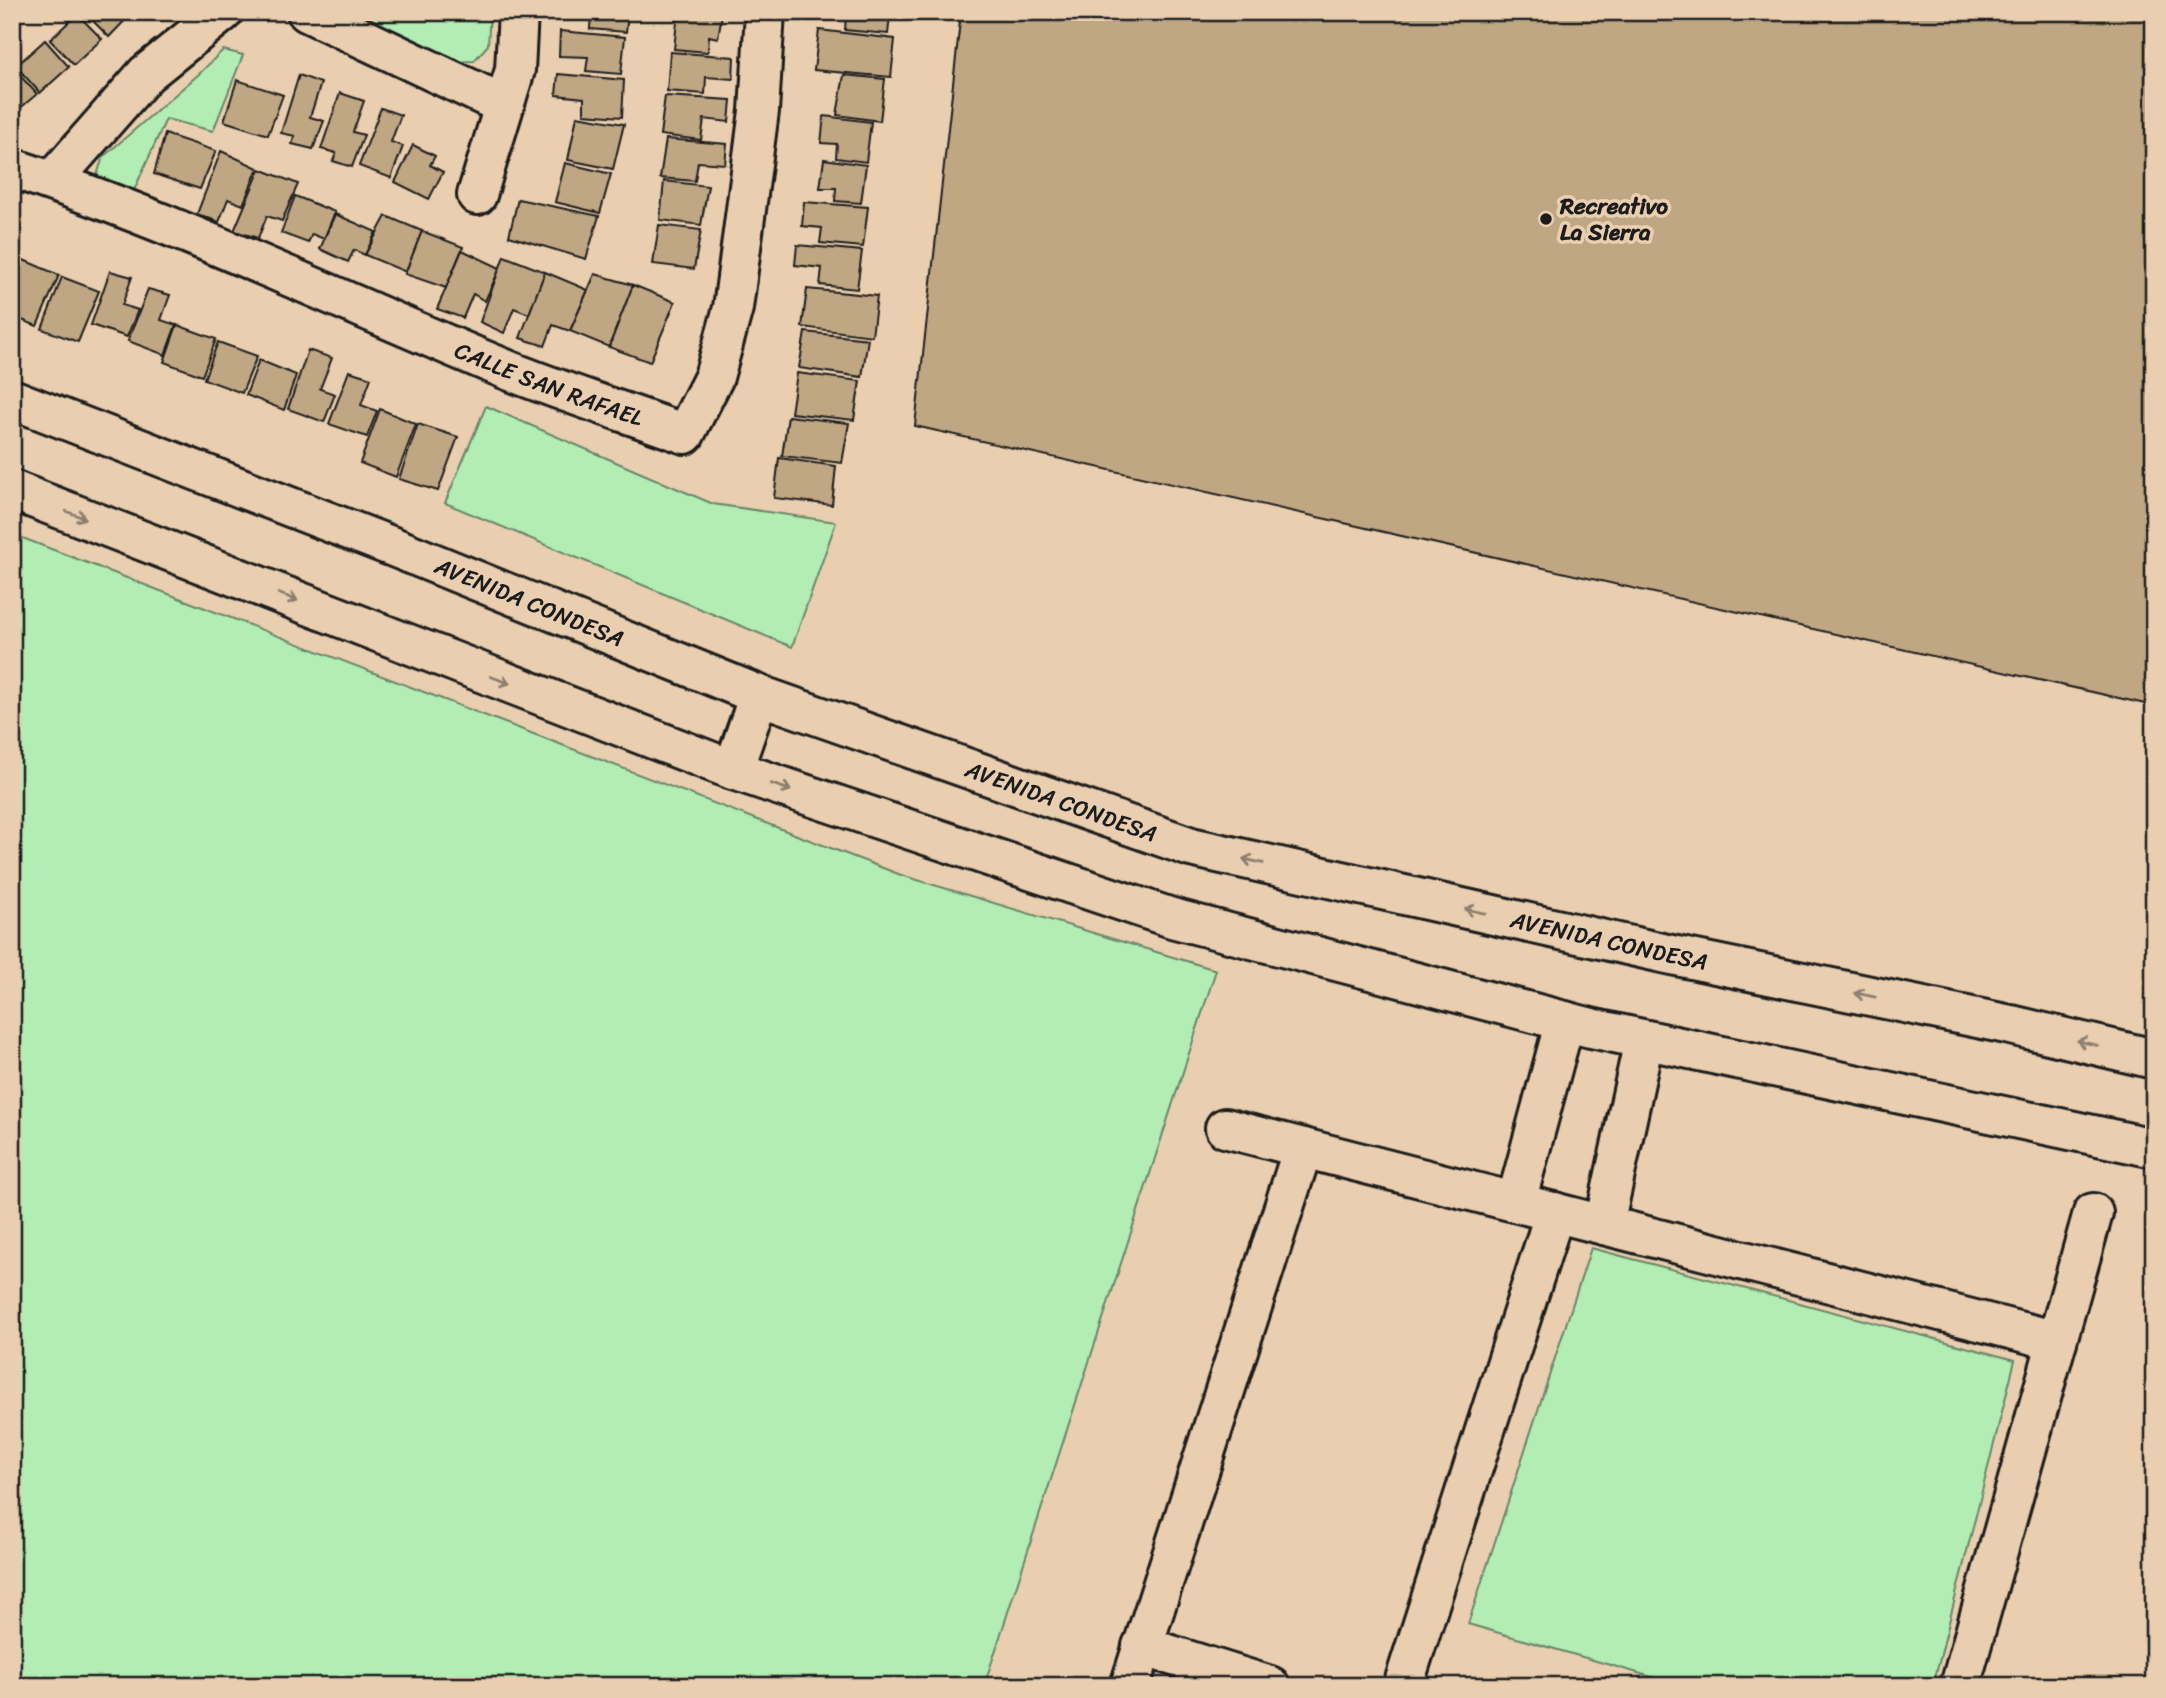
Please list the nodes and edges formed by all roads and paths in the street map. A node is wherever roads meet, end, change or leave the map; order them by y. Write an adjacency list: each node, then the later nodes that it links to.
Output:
1 (223, 12): 7 (street)
2 (307, 12): 5 (street)
3 (518, 12): 5 (street)
4 (765, 12): 7 (street, CALLE SAN RAFAEL)
5 (504, 105): 8 (street)
6 (12, 168): 7 (street, CALLE SAN RAFAEL)
7 (52, 181)
8 (477, 195)
9 (12, 399): 11 (street, AVENIDA CONDESA)
10 (12, 490): 12 (street, one-way to 12)
11 (759, 695): 12 (street); 15 (street, AVENIDA CONDESA, one-way to 11)
12 (733, 770): 13 (street, one-way to 13)
13 (1565, 1021): 14 (street); 19 (street)
14 (1644, 1040): 18 (street); 22 (street)
15 (2154, 1059)
16 (1225, 1128): 17 (street)
17 (1303, 1148): 19 (street); 24 (street)
18 (2154, 1148)
19 (1516, 1202): 20 (street)
20 (1555, 1212): 22 (street); 27 (street)
21 (2093, 1213): 23 (street)
22 (1604, 1225): 23 (street)
23 (2057, 1341): 28 (street)
24 (1143, 1646): 25 (street); 26 (street)
25 (1130, 1686)
26 (1270, 1686)
27 (1403, 1686)
28 (1960, 1686)

